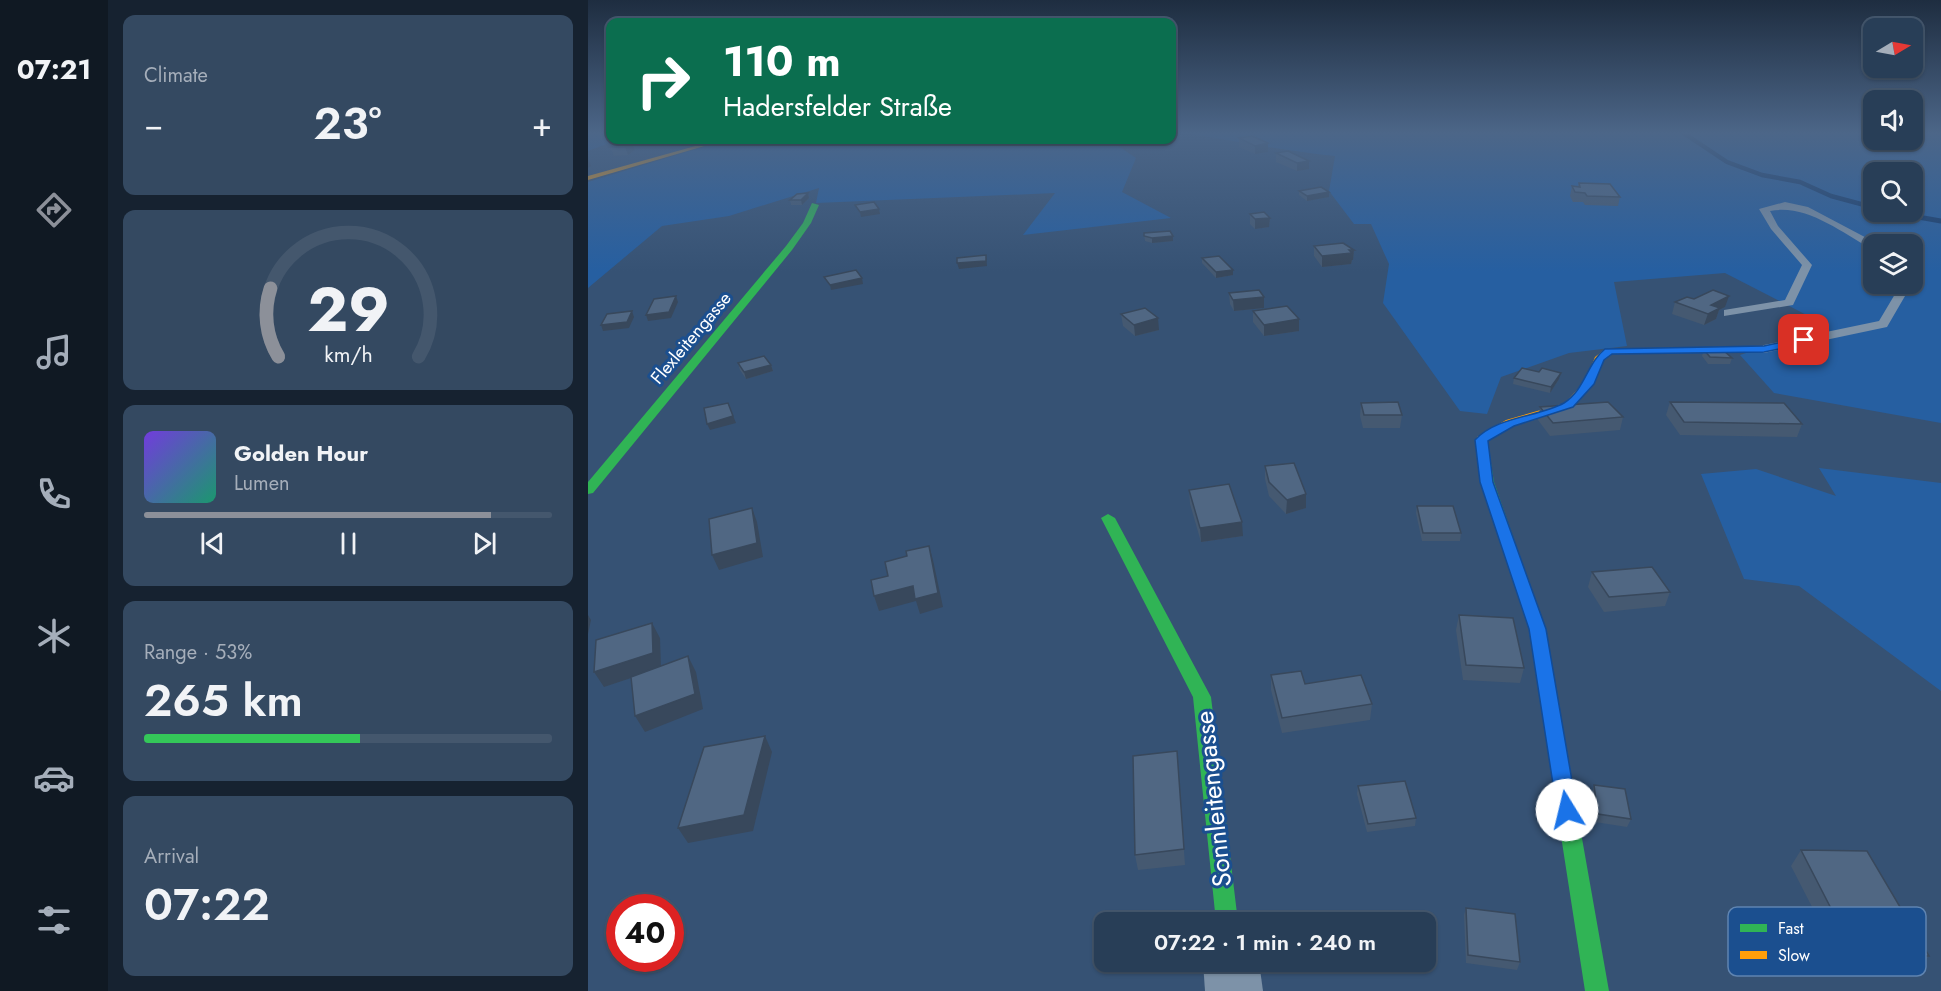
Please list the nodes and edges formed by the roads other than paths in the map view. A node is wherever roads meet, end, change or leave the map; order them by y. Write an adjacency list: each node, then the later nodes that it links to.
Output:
1 (815, 205): 6 (street, Flexleitengasse)
2 (1863, 240): 4 (lane)
3 (1900, 294): 5 (lane)
4 (1728, 313)
5 (1764, 349): 11 (street)
6 (588, 490)
7 (1108, 518): 8 (street, Sonnleitengasse)
8 (1226, 912)
9 (1232, 972): 10 (street)
10 (1234, 991)
11 (1597, 991)

